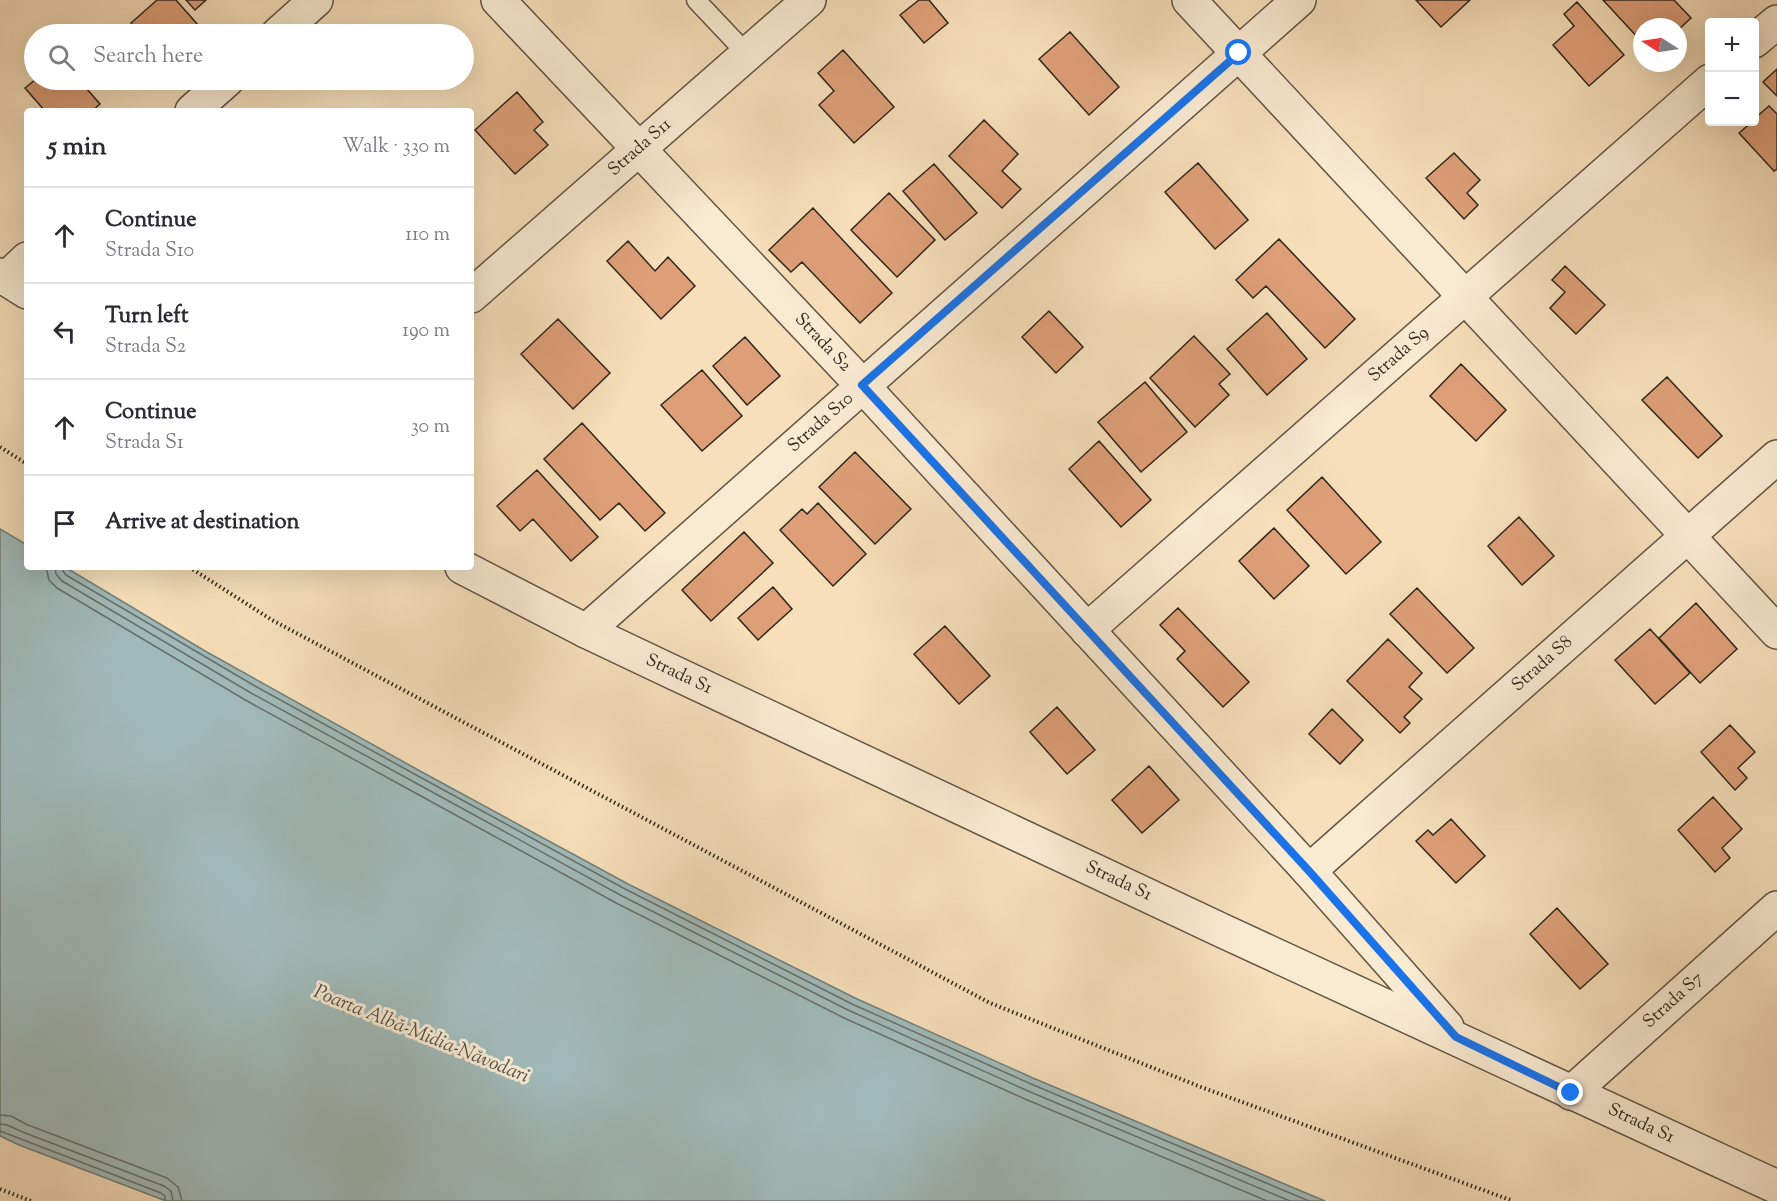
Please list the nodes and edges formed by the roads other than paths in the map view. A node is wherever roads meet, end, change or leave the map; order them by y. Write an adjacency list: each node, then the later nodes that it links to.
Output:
1 (316, 0): 8 (street)
2 (498, 0): 15 (street, Strada S2)
3 (696, 0): 11 (lane)
4 (809, 0): 11 (street, Strada S11)
5 (1189, 0): 10 (street)
6 (1299, 0): 10 (street, Strada S10)
7 (1777, 22): 9 (street)
8 (289, 24)
9 (1759, 38)
10 (1239, 53): 17 (street); 18 (street, Strada S10)
11 (747, 54): 15 (street, Strada S11)
12 (1705, 85): 17 (street, Strada S9)
13 (216, 90): 14 (street)
14 (195, 108)
15 (638, 149): 16 (street, Strada S11); 18 (street, Strada S2)
16 (474, 293)
17 (1465, 296): 20 (street); 22 (street, Strada S9)
18 (862, 385): 22 (street, Strada S2); 23 (street, Strada S10)
19 (1777, 457): 20 (street, Strada S8)
20 (1688, 536): 24 (street); 25 (street, Strada S8)
21 (468, 570): 23 (street, Strada S1)
22 (1087, 630): 25 (street, Strada S2)
23 (586, 631): 27 (street, Strada S1)
24 (1777, 632)
25 (1309, 871): 27 (street, Strada S2)
26 (1777, 908): 28 (street, Strada S7)
27 (1456, 1037): 28 (street, Strada S1)
28 (1571, 1093): 29 (street, Strada S1)
29 (1777, 1187)

